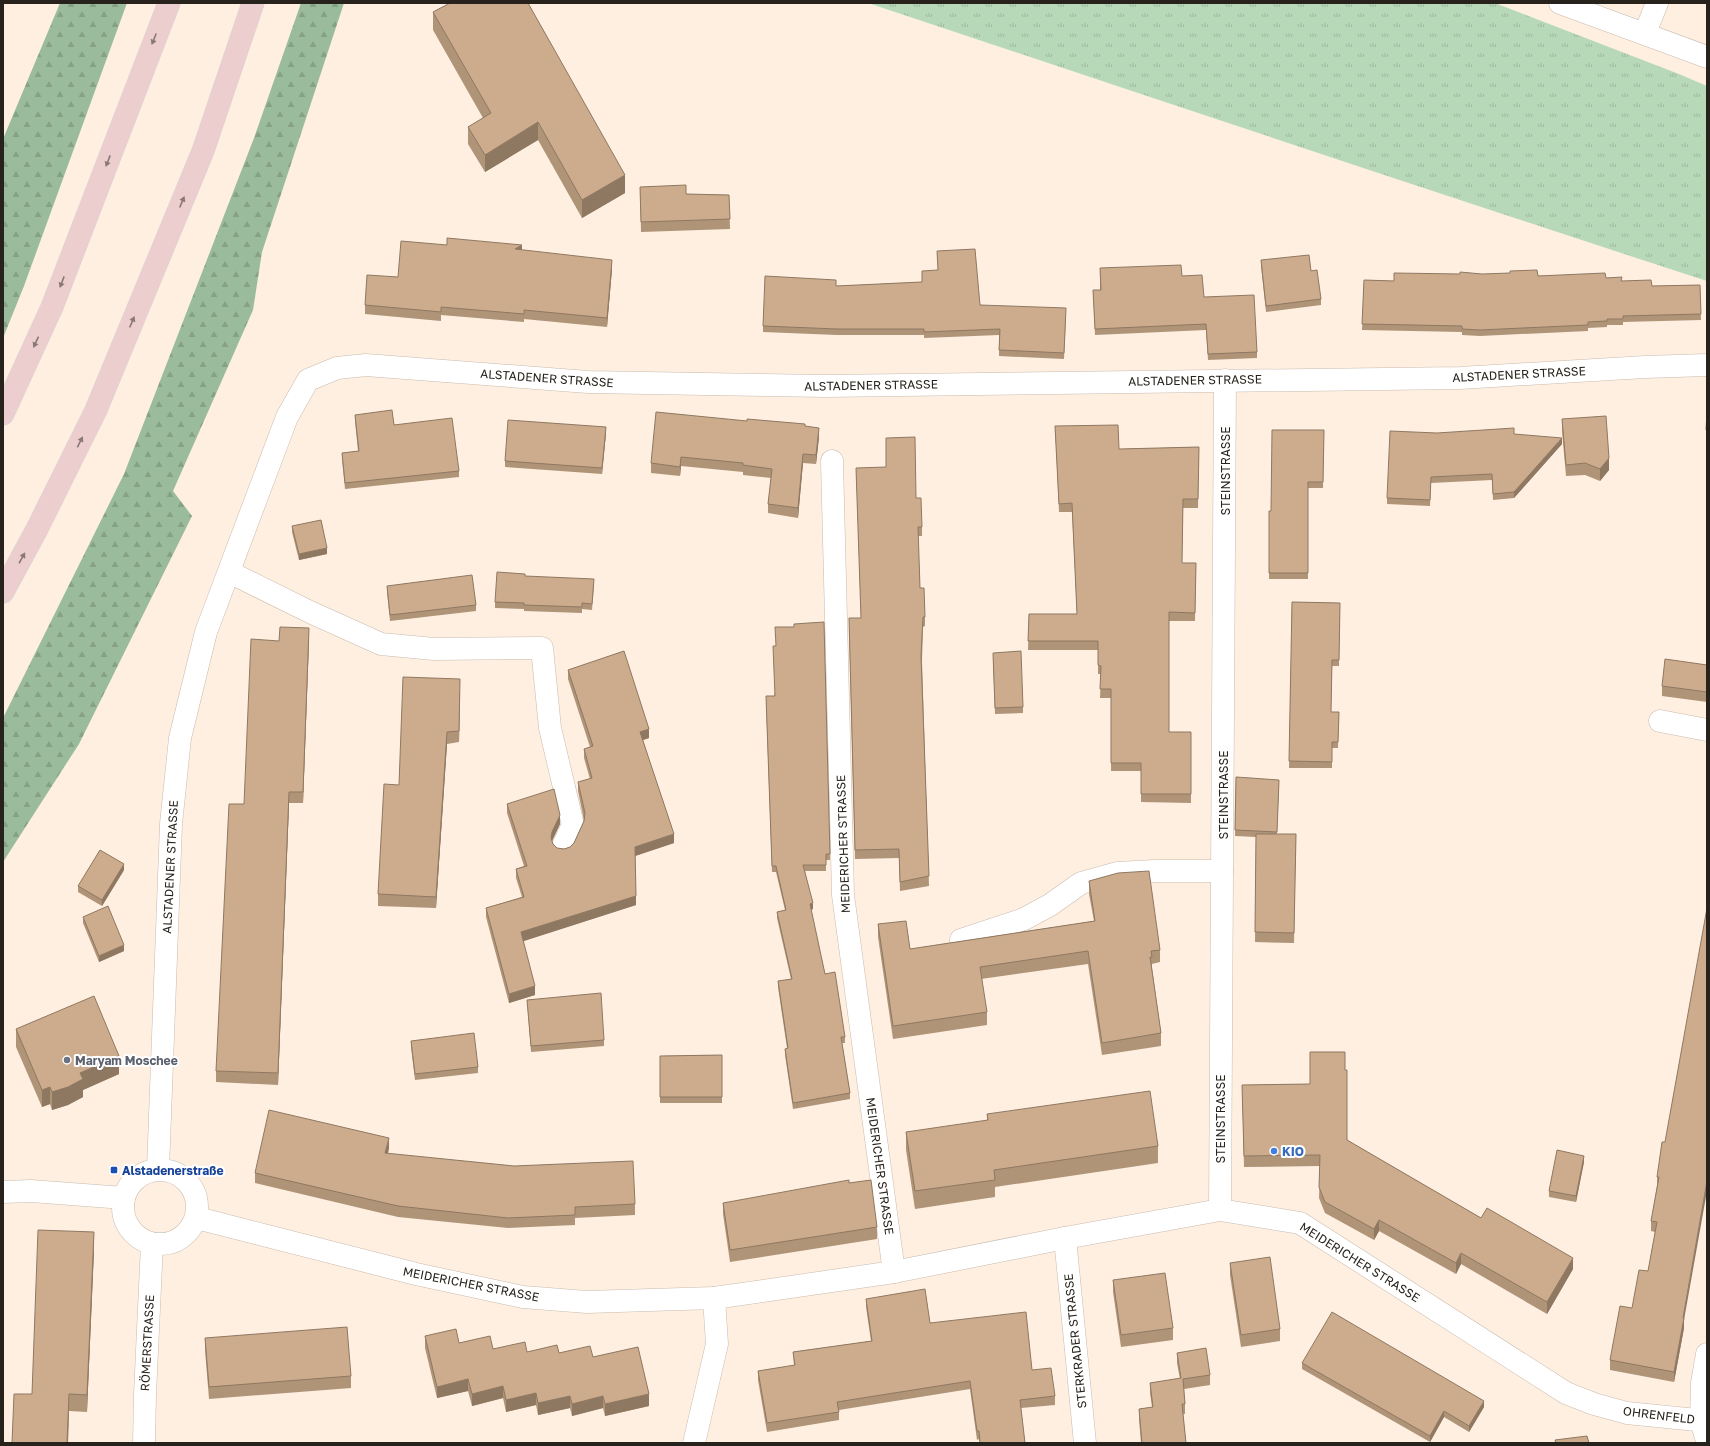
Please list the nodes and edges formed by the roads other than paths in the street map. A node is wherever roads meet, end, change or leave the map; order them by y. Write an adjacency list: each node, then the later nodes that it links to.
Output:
1 (169, 3): 9 (highway, one-way to 9)
2 (253, 3): 12 (highway, one-way to 2)
3 (1560, 3): 5 (street)
4 (1657, 3): 5 (street)
5 (1645, 33): 6 (street)
6 (1707, 57)
7 (1707, 366): 8 (street, ALSTADENER STRASSE)
8 (1225, 380): 11 (street, ALSTADENER STRASSE); 16 (street, STEINSTRASSE)
9 (3, 414)
10 (832, 461): 25 (street, MEIDERICHER STRASSE)
11 (229, 572): 15 (street); 18 (street, ALSTADENER STRASSE)
12 (3, 592)
13 (1660, 721): 14 (street)
14 (1707, 730)
15 (563, 846)
16 (1222, 871): 17 (street); 21 (street, STEINSTRASSE)
17 (961, 940)
18 (158, 1169): 20 (street); 22 (street)
19 (3, 1192): 20 (street)
20 (124, 1198): 24 (street)
21 (1220, 1210): 23 (street, MEIDERICHER STRASSE); 28 (street, MEIDERICHER STRASSE)
22 (197, 1218): 24 (street); 26 (street, MEIDERICHER STRASSE)
23 (1065, 1238): 25 (street, MEIDERICHER STRASSE); 32 (street, STERKRADER STRASSE)
24 (152, 1244): 30 (street, RÖMERSTRASSE)
25 (894, 1272): 26 (street, MEIDERICHER STRASSE)
26 (714, 1298): 31 (street)
27 (1707, 1354): 29 (street)
28 (1566, 1392): 29 (street, OHRENFELD)
29 (1705, 1427)
30 (144, 1443)
31 (694, 1443)
32 (1085, 1443)

